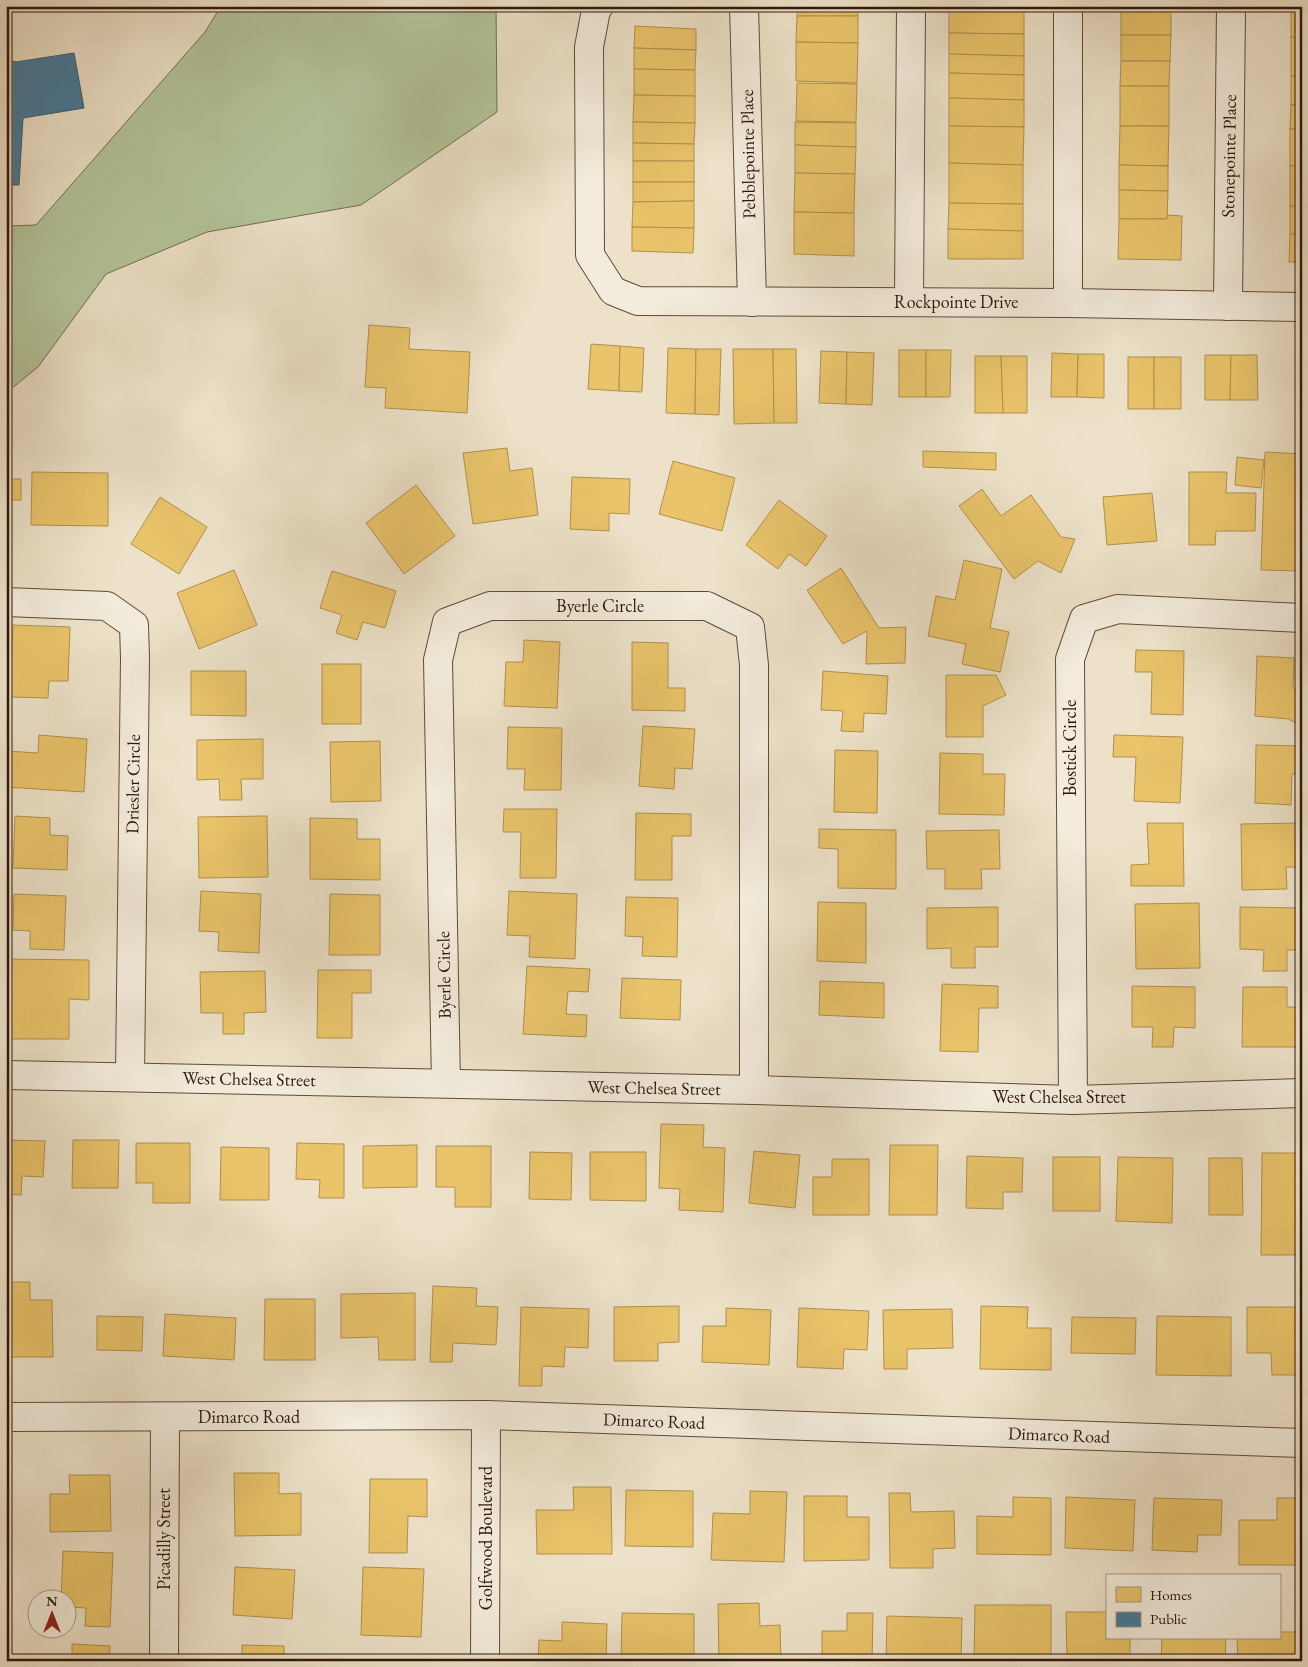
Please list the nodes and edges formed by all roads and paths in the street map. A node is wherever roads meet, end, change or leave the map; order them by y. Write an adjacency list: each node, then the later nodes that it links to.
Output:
1 (599, 6): 6 (street, Rockpointe Drive)
2 (744, 6): 6 (street, Pebblepointe Place)
3 (911, 6): 7 (street)
4 (1068, 6): 8 (street)
5 (1230, 6): 9 (street, Stonepointe Place)
6 (752, 302): 7 (street, Rockpointe Drive)
7 (909, 302): 8 (street, Rockpointe Drive)
8 (1068, 303): 9 (street, Rockpointe Drive)
9 (1228, 306): 10 (street, Rockpointe Drive)
10 (1302, 308)
11 (6, 602): 14 (street, Driesler Circle)
12 (1302, 618): 18 (street, Bostick Circle)
13 (6, 1075): 14 (street, West Chelsea Street)
14 (130, 1076): 15 (street, West Chelsea Street)
15 (446, 1083): 16 (street, West Chelsea Street); 16 (street, Byerle Circle)
16 (754, 1090): 18 (street, West Chelsea Street)
17 (1302, 1093): 18 (street, West Chelsea Street)
18 (1073, 1100)
19 (486, 1415): 21 (street, Dimarco Road); 22 (street, Dimarco Road); 24 (street, Golfwood Boulevard)
20 (6, 1417): 21 (street, Dimarco Road)
21 (165, 1417): 23 (street, Picadilly Street)
22 (1302, 1443)
23 (164, 1661)
24 (485, 1661)

